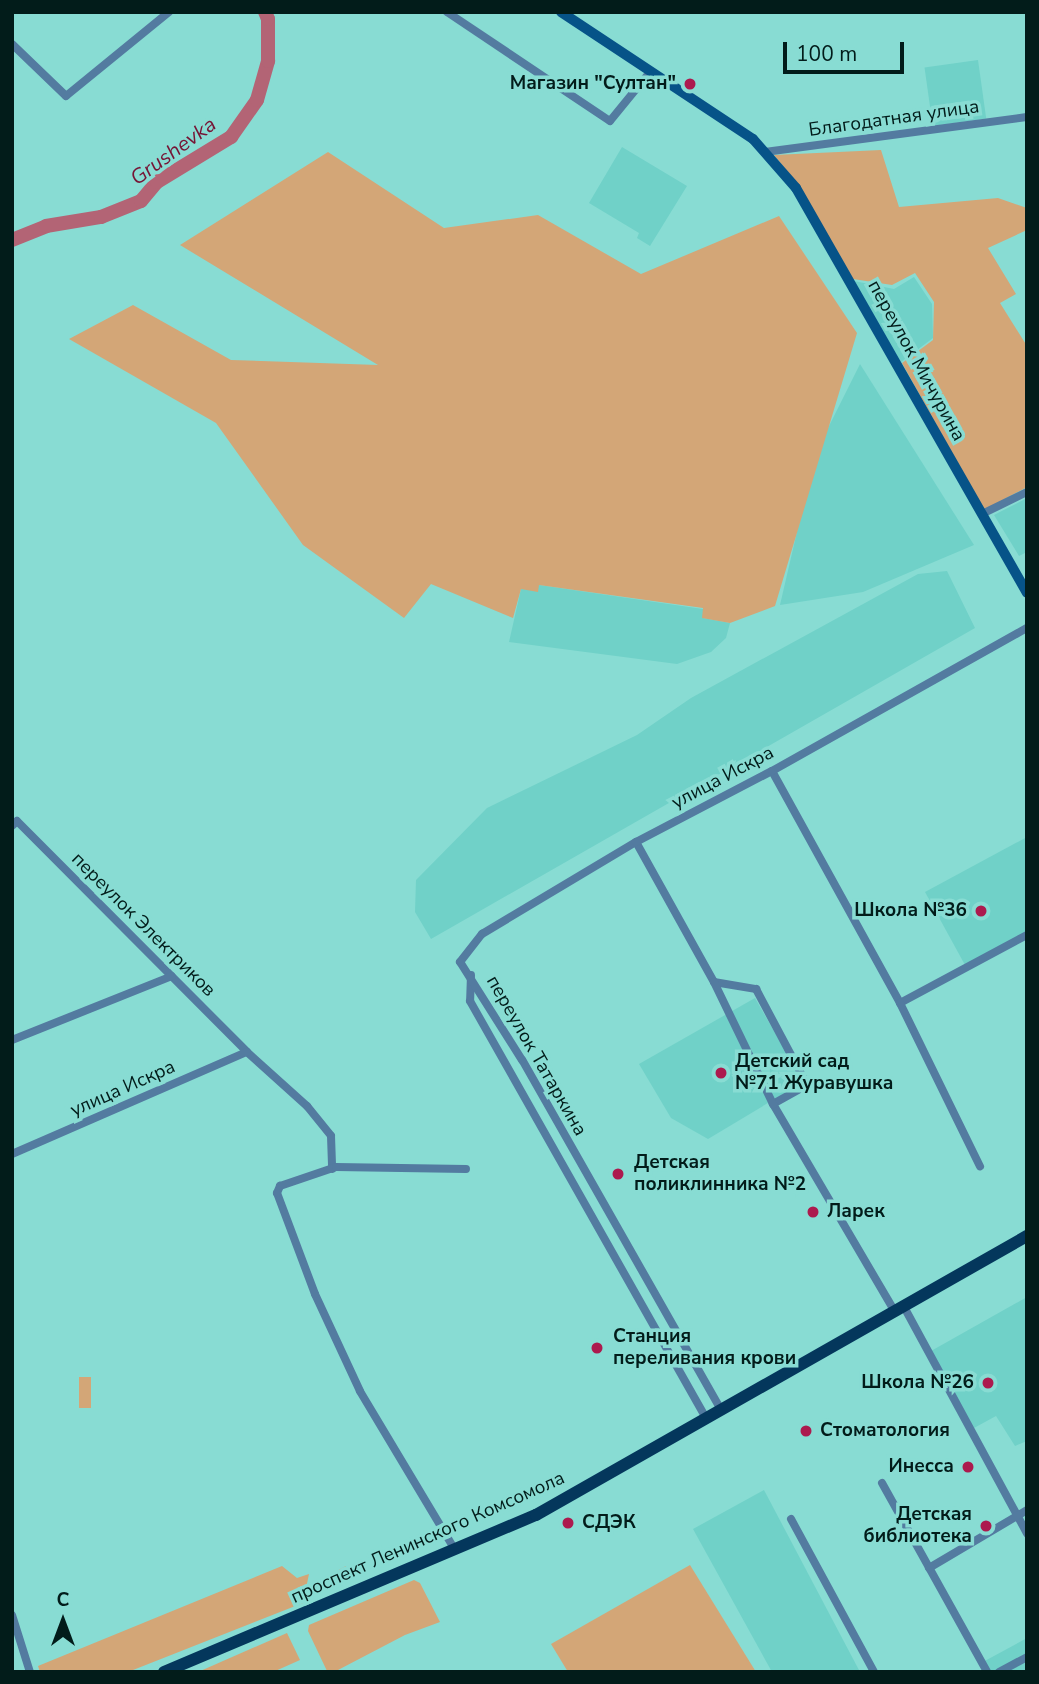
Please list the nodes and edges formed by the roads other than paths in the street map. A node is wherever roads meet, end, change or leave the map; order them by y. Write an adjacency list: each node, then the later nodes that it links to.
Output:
1 (169, 12): 4 (street)
2 (447, 12): 5 (street)
3 (561, 12): 5 (main road, переулок Мичурина)
4 (12, 44)
5 (650, 72): 7 (main road, переулок Мичурина)
6 (1027, 117): 7 (street, Благодатная улица)
7 (765, 152): 9 (main road, переулок Мичурина)
8 (1027, 492): 9 (street)
9 (982, 514): 10 (main road, переулок Мичурина)
10 (1027, 593)
11 (1027, 628): 12 (street, улица Искра)
12 (772, 771): 14 (street, улица Искра); 19 (street)
13 (15, 824): 17 (street, переулок Электриков)
14 (636, 842): 16 (street, улица Искра); 18 (street)
15 (1027, 935): 19 (street)
16 (471, 975): 29 (street, переулок Татаркина); 30 (street, переулок Татаркина)
17 (173, 976): 20 (street); 21 (street, переулок Электриков)
18 (714, 982): 22 (street); 22 (street)
19 (900, 1003): 24 (street)
20 (12, 1040)
21 (247, 1052): 23 (street, улица Искра); 25 (street, переулок Электриков)
22 (773, 1104): 28 (street)
23 (12, 1154)
24 (980, 1166)
25 (332, 1169): 26 (street); 36 (street)
26 (466, 1169)
27 (1027, 1236): 28 (main road, проспект Ленинского Комсомола)
28 (899, 1307): 29 (main road, проспект Ленинского Комсомола); 33 (street)
29 (720, 1408): 30 (main road, проспект Ленинского Комсомола)
30 (705, 1417): 36 (main road, проспект Ленинского Комсомола)
31 (882, 1483): 37 (street)
32 (1027, 1510): 33 (street)
33 (1017, 1516): 35 (street); 37 (street)
34 (791, 1520): 43 (street)
35 (1027, 1533)
36 (455, 1550): 42 (main road, проспект Ленинского Комсомола)
37 (929, 1568): 44 (street)
38 (12, 1615): 39 (street)
39 (14, 1625): 41 (street)
40 (1027, 1657): 45 (street)
41 (30, 1672)
42 (164, 1672)
43 (874, 1672)
44 (987, 1672)
45 (999, 1672)

